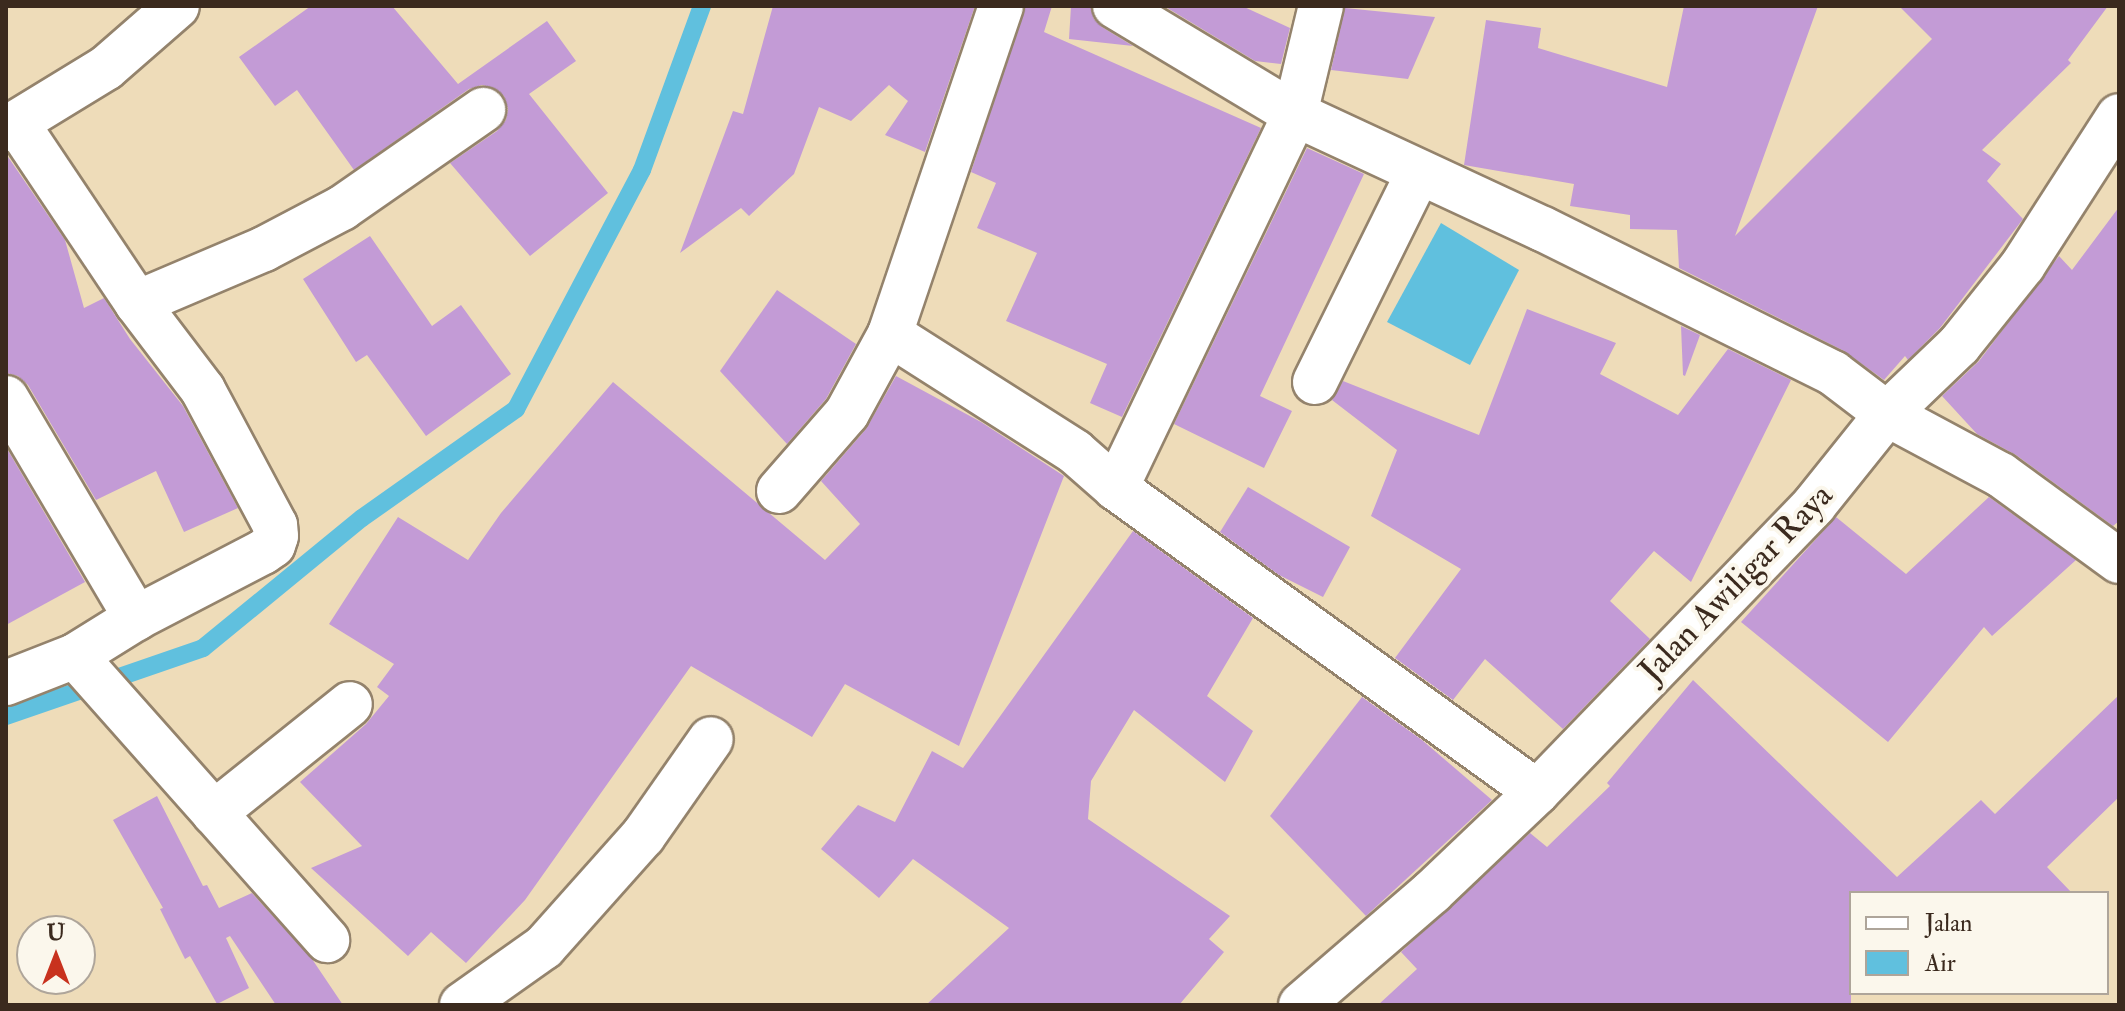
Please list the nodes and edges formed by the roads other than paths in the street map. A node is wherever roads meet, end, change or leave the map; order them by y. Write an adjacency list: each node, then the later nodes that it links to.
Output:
1 (177, 6): 8 (street)
2 (1001, 6): 11 (street)
3 (1115, 6): 6 (street)
4 (1321, 6): 6 (street)
5 (483, 110): 10 (street)
6 (1295, 114): 9 (street); 15 (street)
7 (2119, 116): 14 (street, Jalan Awiligar Raya)
8 (12, 127): 10 (street)
9 (1419, 172): 12 (street); 14 (street)
10 (137, 303): 18 (street)
11 (890, 334): 15 (street); 16 (street)
12 (1315, 382)
13 (6, 398): 18 (street)
14 (1887, 414): 17 (street); 23 (street, Jalan Awiligar Raya)
15 (1116, 488): 23 (street)
16 (779, 491)
17 (2119, 561)
18 (136, 618): 19 (street)
19 (75, 656): 20 (street); 24 (street)
20 (6, 683)
21 (350, 704): 24 (street)
22 (711, 739): 26 (street)
23 (1537, 792): 27 (street, Jalan Awiligar Raya)
24 (214, 813): 25 (street)
25 (327, 940)
26 (462, 1005)
27 (1301, 1005)

